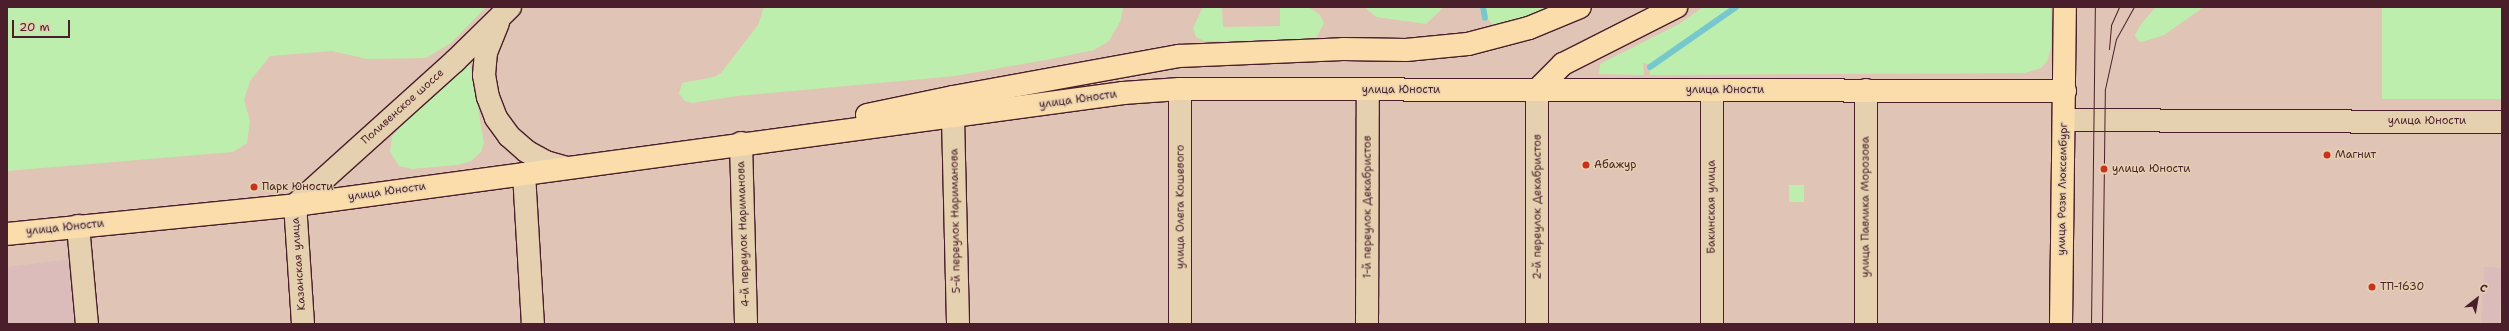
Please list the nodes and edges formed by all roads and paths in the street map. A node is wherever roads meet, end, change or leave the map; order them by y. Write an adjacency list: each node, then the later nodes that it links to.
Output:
1 (1580, 7): 16 (main road, улица Юности)
2 (1676, 7): 9 (main road)
3 (2065, 7): 6 (main road)
4 (2068, 7): 6 (main road)
5 (507, 9): 17 (street); 19 (street, Поливенское шоссе)
6 (2065, 54): 12 (main road, улица Розы Люксембург)
7 (1180, 89): 8 (main road, улица Юности); 13 (main road, улица Юности); 27 (street, улица Олега Кошевого)
8 (1368, 90): 9 (main road, улица Юности); 28 (street, 1-й переулок Декабристов)
9 (1537, 90): 10 (main road, улица Юности); 29 (street, 2-й переулок Декабристов)
10 (1712, 90): 11 (main road, улица Юности); 30 (street, Бакинская улица)
11 (1866, 90): 12 (main road, улица Юности); 31 (street, улица Павлика Морозова)
12 (2065, 91): 14 (main road, улица Розы Люксембург)
13 (953, 118): 16 (main road, улица Юности); 26 (street, 5-й переулок Нариманова)
14 (2064, 120): 15 (street, улица Юности); 32 (main road, улица Розы Люксембург)
15 (2502, 122)
16 (741, 143): 17 (main road, улица Юности); 25 (street, 4-й переулок Нариманова)
17 (567, 168): 18 (main road, улица Юности)
18 (524, 174): 19 (main road, улица Юности); 24 (street)
19 (295, 204): 20 (main road, улица Юности); 23 (street, Казанская улица)
20 (78, 226): 21 (main road, улица Юности); 22 (street)
21 (7, 234)
22 (87, 324)
23 (303, 324)
24 (533, 324)
25 (746, 324)
26 (958, 324)
27 (1180, 324)
28 (1367, 324)
29 (1537, 324)
30 (1712, 324)
31 (1866, 324)
32 (2061, 324)

